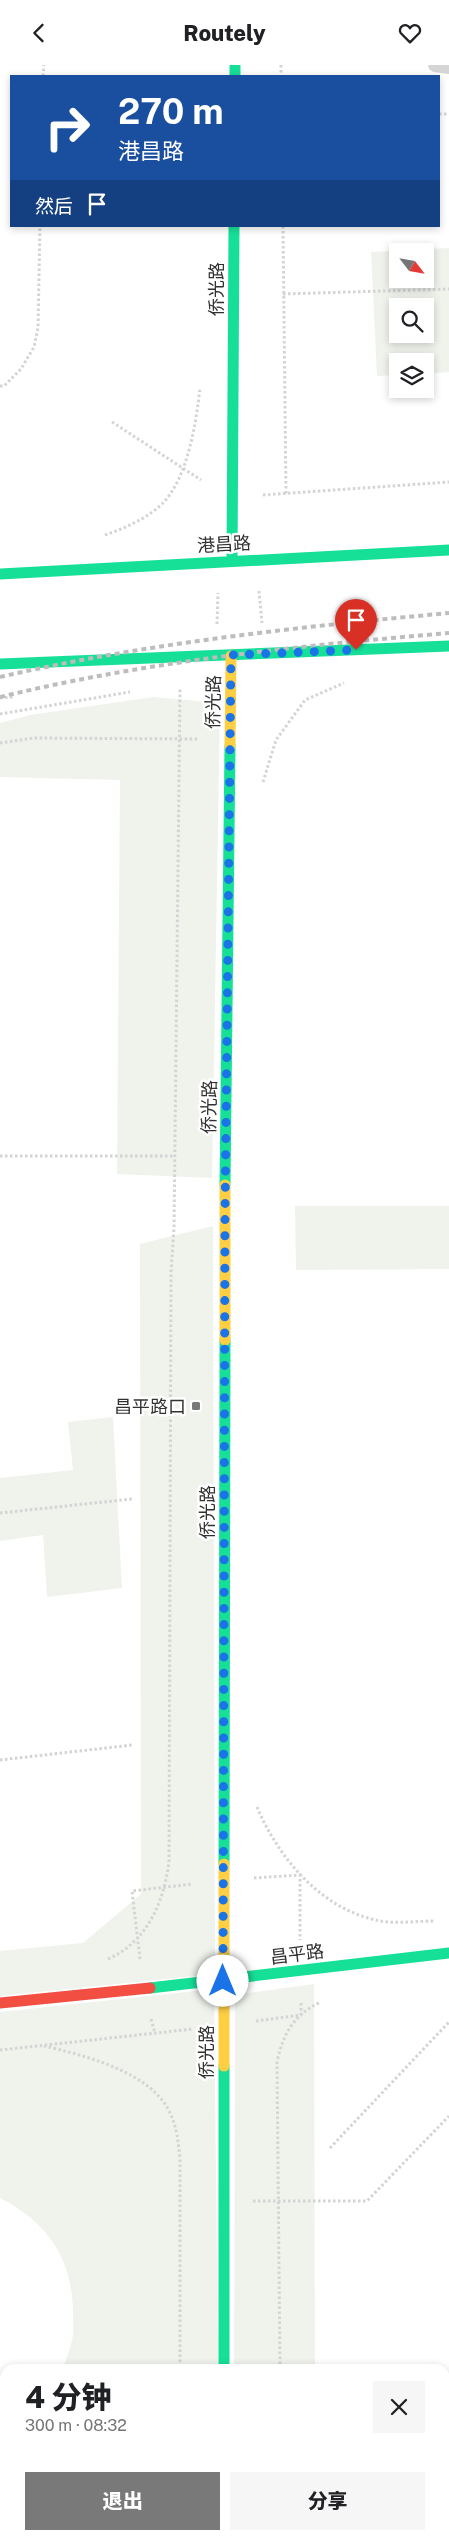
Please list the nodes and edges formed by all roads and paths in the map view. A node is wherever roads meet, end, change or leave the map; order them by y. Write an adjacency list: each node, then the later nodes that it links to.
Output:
1 (434, 65): 2 (lane)
2 (449, 67)
3 (40, 227): 9 (path)
4 (234, 227): 14 (street, 侨光路)
5 (283, 227): 7 (path)
6 (449, 289): 7 (path)
7 (284, 294): 13 (path)
8 (200, 384): 11 (path)
9 (0, 386)
10 (112, 422): 11 (path)
11 (181, 469): 14 (path); 15 (path)
12 (449, 482): 13 (path)
13 (286, 494): 14 (path)
14 (232, 497): 17 (street, 侨光路)
15 (101, 537)
16 (449, 550): 17 (street, 港昌路)
17 (232, 561): 18 (street, 港昌路)
18 (0, 574)
19 (449, 646): 20 (street)
20 (231, 655): 21 (street); 29 (street, 侨光路)
21 (0, 664)
22 (346, 682): 31 (path)
23 (171, 689): 24 (path)
24 (180, 689): 25 (path); 28 (path)
25 (189, 689)
26 (132, 692): 27 (path)
27 (0, 714)
28 (180, 738): 29 (path); 30 (path); 33 (path)
29 (230, 739): 42 (street, 侨光路)
30 (0, 743)
31 (262, 792)
32 (0, 1156): 33 (path)
33 (175, 1156): 41 (path)
34 (132, 1499): 35 (path)
35 (0, 1513)
36 (132, 1745): 37 (path)
37 (0, 1760)
38 (254, 1800): 39 (path)
39 (439, 1921)
40 (449, 1953): 42 (street, 昌平路)
41 (103, 1961)
42 (223, 1981): 44 (street, 昌平路); 51 (street, 侨光路)
43 (324, 2001): 52 (path)
44 (0, 2003)
45 (449, 2022): 50 (path)
46 (155, 2033): 47 (path)
47 (41, 2045): 48 (path); 53 (path)
48 (0, 2050)
49 (449, 2116): 52 (path)
50 (330, 2148)
51 (224, 2201): 52 (path); 54 (street, 侨光路)
52 (278, 2201): 55 (path)
53 (180, 2364)
54 (224, 2364)
55 (280, 2364)

